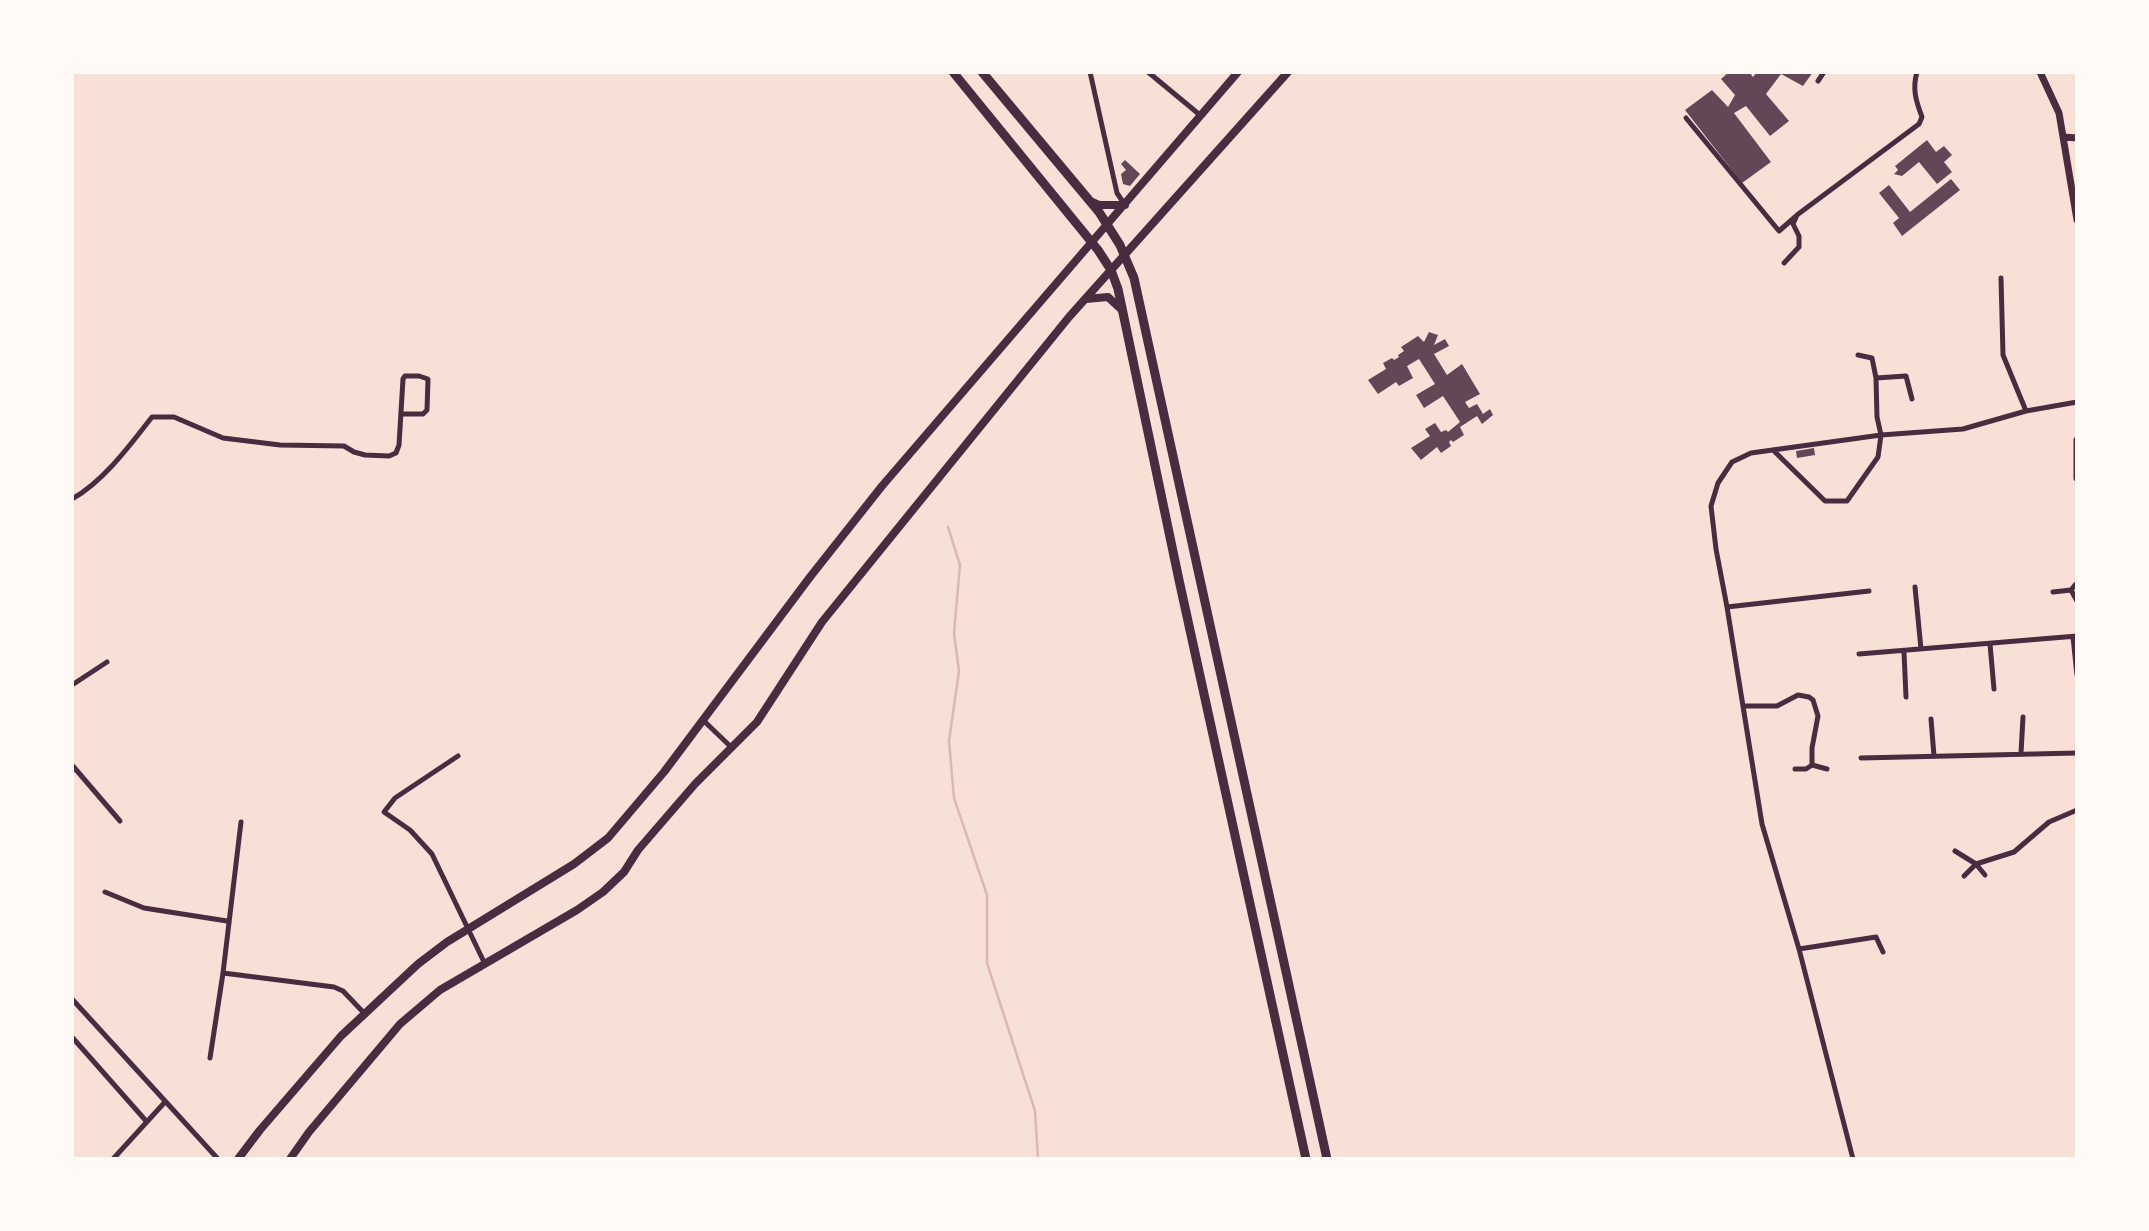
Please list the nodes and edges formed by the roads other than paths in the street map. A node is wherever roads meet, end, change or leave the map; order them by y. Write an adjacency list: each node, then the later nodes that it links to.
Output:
1 (953, 72): 20 (highway)
2 (982, 72): 15 (highway)
3 (1090, 72): 16 (street)
4 (1148, 72): 11 (street)
5 (1238, 72): 11 (main road)
6 (1288, 72): 21 (main road)
7 (1824, 72): 10 (street)
8 (1917, 72): 17 (street)
9 (2040, 72): 13 (street)
10 (1818, 81)
11 (1200, 115): 16 (main road)
12 (1686, 118): 17 (street)
13 (2064, 138): 14 (street); 18 (street)
14 (2077, 138)
15 (1090, 201): 16 (main road); 19 (highway)
16 (1125, 205): 19 (main road)
17 (1797, 215): 22 (street)
18 (2077, 220)
19 (1108, 225): 20 (main road); 21 (highway)
20 (1092, 242): 23 (highway); 56 (main road)
21 (1124, 254): 23 (main road); 92 (highway)
22 (1784, 263)
23 (1111, 270): 25 (main road); 26 (highway)
24 (2001, 278): 31 (street)
25 (1086, 299): 26 (main road); 57 (main road)
26 (1122, 310): 91 (highway)
27 (1858, 355): 28 (street)
28 (1876, 378): 29 (street); 33 (street)
29 (1912, 399)
30 (2077, 402): 31 (street)
31 (2026, 411): 33 (street)
32 (401, 414): 32 (street); 37 (street)
33 (1881, 435): 35 (street); 35 (street)
34 (2077, 440): 36 (street)
35 (1773, 450): 42 (street)
36 (2077, 478)
37 (72, 499)
38 (1914, 587): 45 (street)
39 (1869, 592): 42 (street)
40 (2053, 592): 41 (street)
41 (2077, 601)
42 (1727, 607): 53 (street)
43 (2075, 637): 44 (street); 49 (street)
44 (1990, 644): 45 (street); 51 (street)
45 (1921, 649): 46 (street)
46 (1904, 652): 47 (street); 52 (street)
47 (1859, 654)
48 (107, 662): 50 (street)
49 (2077, 675)
50 (72, 685)
51 (1994, 689)
52 (1906, 697)
53 (1744, 706): 64 (street); 77 (street)
54 (2023, 717): 58 (street)
55 (1931, 719): 61 (street)
56 (703, 720): 57 (street); 76 (main road)
57 (732, 747): 79 (main road)
58 (2021, 753): 59 (street); 61 (street)
59 (2077, 753)
60 (458, 756): 76 (street)
61 (1934, 756): 62 (street)
62 (1861, 758)
63 (72, 765): 68 (street)
64 (1812, 765): 65 (street); 66 (street)
65 (1795, 769)
66 (1827, 769)
67 (2077, 810): 71 (street)
68 (120, 821)
69 (241, 822): 75 (street)
70 (1955, 851): 71 (street)
71 (1976, 864): 72 (street); 73 (street)
72 (1985, 875)
73 (1964, 876)
74 (105, 892): 75 (street)
75 (227, 920): 80 (street)
76 (468, 930): 79 (street); 82 (main road)
77 (1799, 949): 78 (street); 93 (street)
78 (1883, 952)
79 (484, 962): 90 (main road)
80 (223, 973): 82 (street); 84 (street)
81 (72, 999): 85 (street)
82 (364, 1013): 89 (main road)
83 (72, 1037): 86 (street)
84 (210, 1058)
85 (165, 1102): 86 (street); 88 (street)
86 (147, 1122): 87 (street)
87 (113, 1159)
88 (218, 1159)
89 (238, 1159)
90 (290, 1159)
91 (1306, 1159)
92 (1327, 1159)
93 (1853, 1159)

